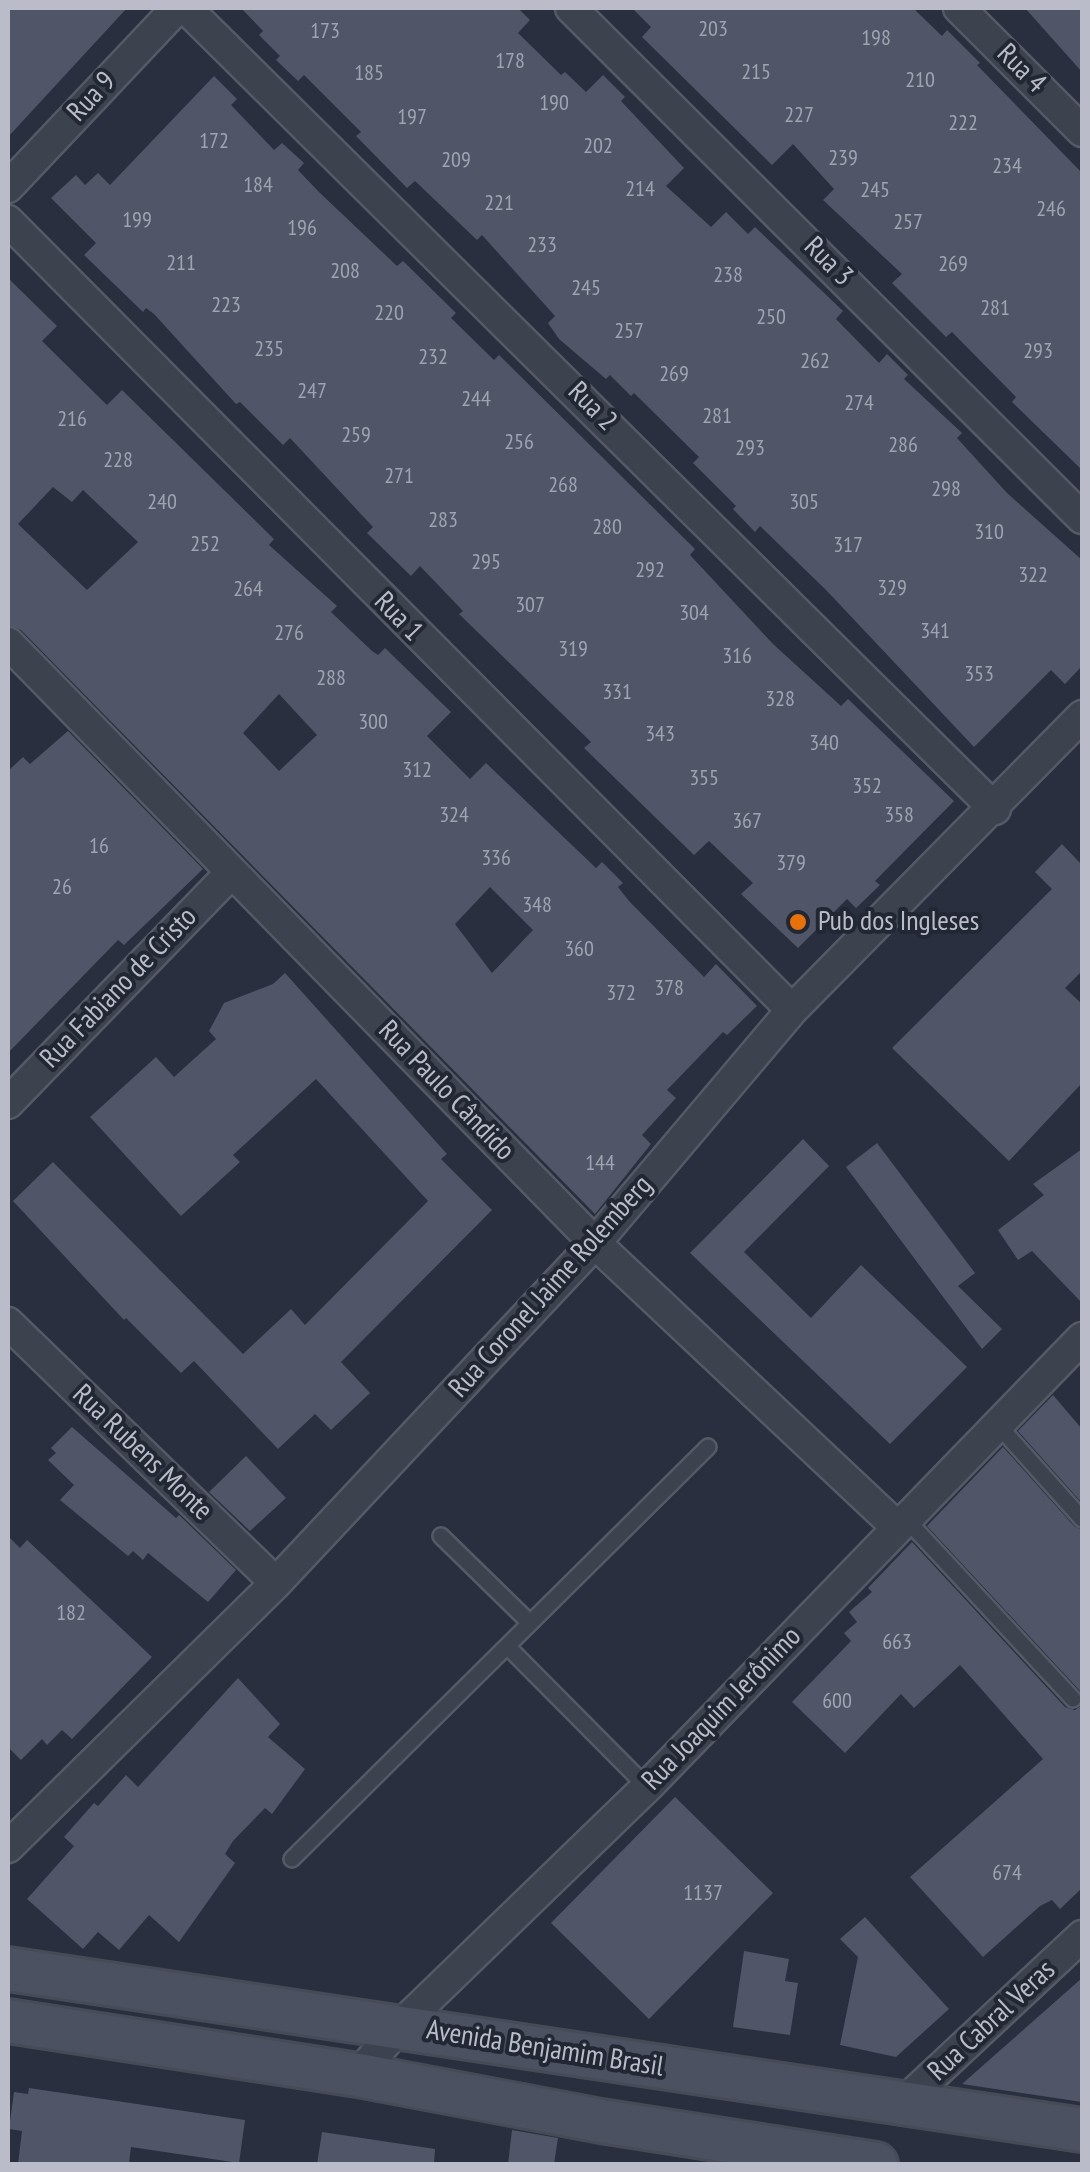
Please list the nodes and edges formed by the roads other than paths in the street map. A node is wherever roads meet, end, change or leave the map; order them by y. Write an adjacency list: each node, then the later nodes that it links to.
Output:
1 (177, 8): 6 (street, Rua 9)
2 (186, 8): 11 (street, Rua 2)
3 (571, 8): 8 (street, Rua 3)
4 (959, 8): 5 (street, Rua 4)
5 (1082, 131)
6 (8, 187)
7 (8, 220): 13 (street, Rua 1)
8 (1082, 518)
9 (8, 643): 12 (street, Rua Paulo Cândido)
10 (1082, 716): 11 (street, Rua Coronel Jaime Rolemberg)
11 (995, 809): 13 (street, Rua Coronel Jaime Rolemberg)
12 (232, 872): 14 (street, Rua Fabiano de Cristo); 15 (street, Rua Paulo Cândido)
13 (792, 1010): 15 (street, Rua Coronel Jaime Rolemberg)
14 (8, 1103)
15 (595, 1243): 21 (street, Rua Paulo Cândido); 23 (street, Rua Coronel Jaime Rolemberg)
16 (8, 1322): 23 (street, Rua Rubens Monte)
17 (1082, 1338): 18 (street, Rua Joaquim Jerônimo)
18 (998, 1425): 20 (lane); 21 (street, Rua Joaquim Jerônimo)
19 (708, 1447): 24 (lane)
20 (1082, 1519)
21 (901, 1523): 26 (lane); 27 (street, Rua Joaquim Jerônimo)
22 (441, 1536): 24 (lane)
23 (276, 1583): 28 (street, Rua Coronel Jaime Rolemberg)
24 (530, 1623): 25 (lane)
25 (507, 1646): 27 (lane); 29 (lane)
26 (1073, 1699)
27 (647, 1787): 33 (street, Rua Joaquim Jerônimo)
28 (8, 1847)
29 (292, 1858)
30 (1082, 1936): 35 (street, Rua Cabral Veras)
31 (8, 1969): 33 (main road, Avenida Benjamim Brasil)
32 (8, 2021): 34 (main road, Avenida Benjamim Brasil)
33 (399, 2027): 34 (street, Rua Joaquim Jerônimo); 35 (main road, Avenida Benjamim Brasil)
34 (358, 2075): 37 (main road, Avenida Benjamim Brasil)
35 (901, 2105): 36 (main road, Avenida Benjamim Brasil)
36 (1082, 2130)
37 (876, 2164)

